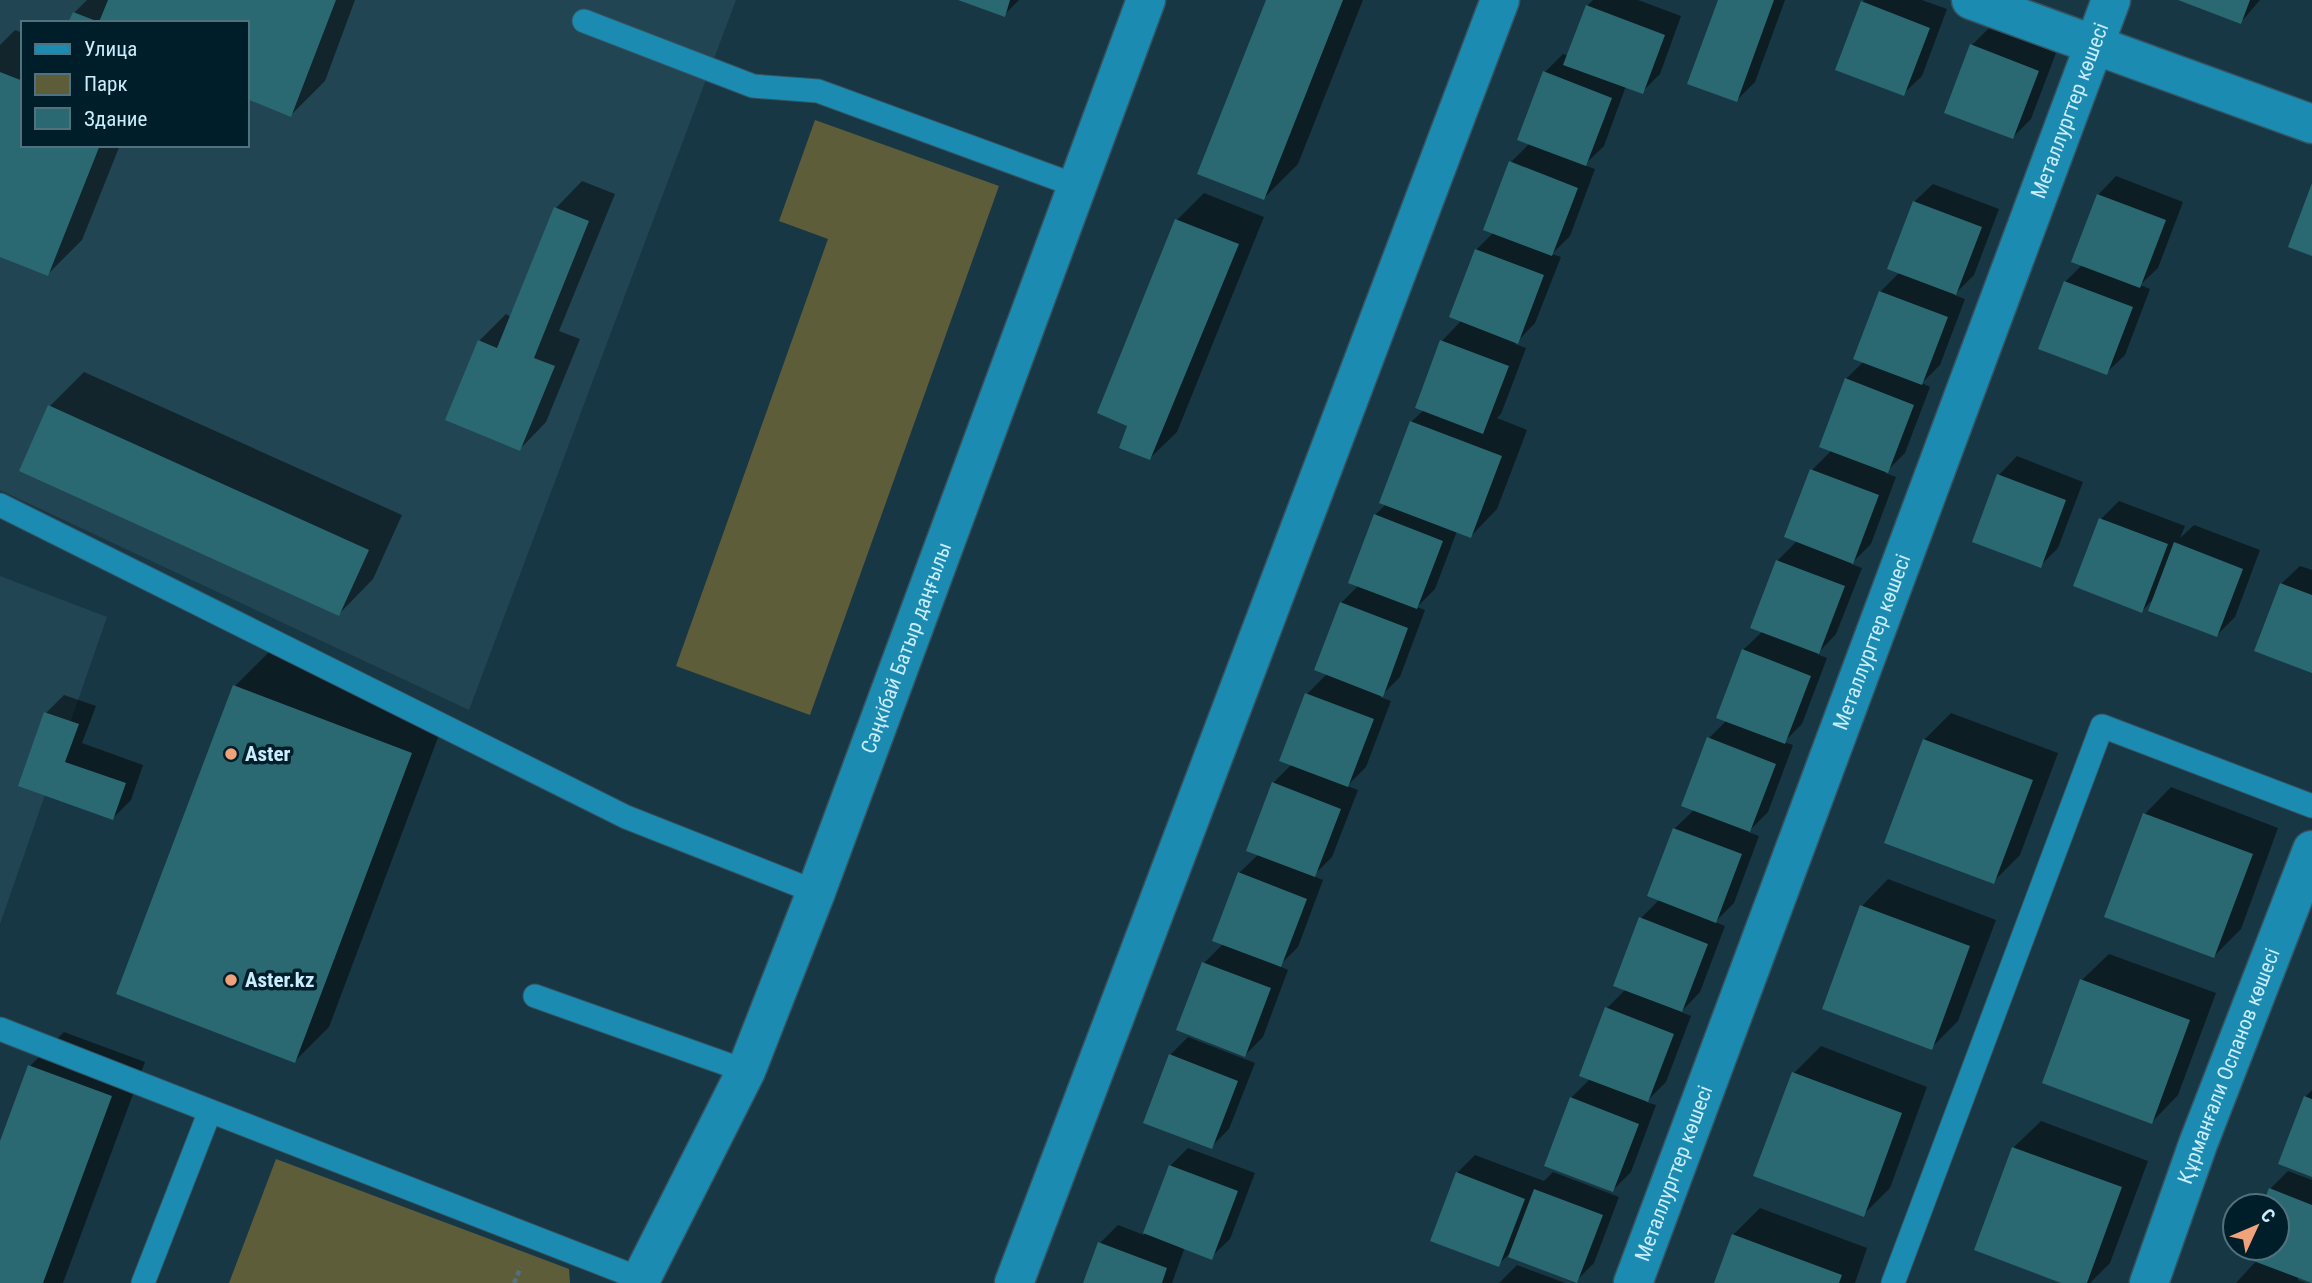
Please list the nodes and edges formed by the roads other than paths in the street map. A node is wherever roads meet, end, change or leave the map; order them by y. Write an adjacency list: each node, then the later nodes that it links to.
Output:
1 (1146, 0): 8 (street, Сәңкібай Батыр даңғылы)
2 (1500, 0): 19 (street)
3 (1971, 0): 6 (street)
4 (2111, 0): 6 (street, Металлургтер көшесі)
5 (584, 22): 8 (lane)
6 (2095, 44): 7 (street); 20 (street, Металлургтер көшесі)
7 (2312, 124)
8 (1077, 186): 12 (street, Сәңкібай Батыр даңғылы)
9 (0, 505): 12 (lane)
10 (2312, 806): 21 (lane)
11 (2312, 850): 22 (street, Құрманғали Оспанов көшесі)
12 (816, 892): 15 (street, Сәңкібай Батыр даңғылы)
13 (535, 996): 15 (lane)
14 (0, 1030): 16 (lane)
15 (746, 1071): 17 (street, Сәңкібай Батыр даңғылы)
16 (210, 1111): 17 (lane); 18 (lane)
17 (640, 1281)
18 (143, 1283)
19 (1014, 1283)
20 (1633, 1283)
21 (1893, 1283)
22 (2149, 1283)

